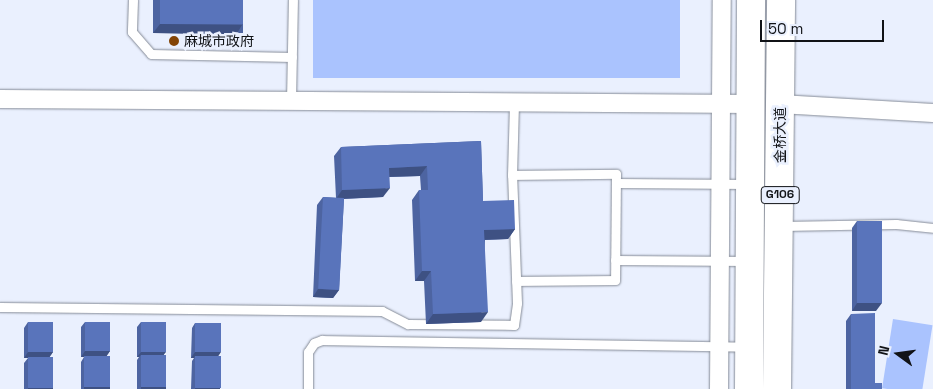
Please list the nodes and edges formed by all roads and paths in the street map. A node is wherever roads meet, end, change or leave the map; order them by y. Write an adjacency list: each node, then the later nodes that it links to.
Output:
1 (133, 0): 6 (lane)
2 (293, 0): 6 (lane)
3 (722, 0): 10 (street)
4 (751, 0): 11 (highway, G106)
5 (781, 0): 12 (highway, 金桥大道 / G106)
6 (292, 57): 8 (lane)
7 (0, 99): 8 (street)
8 (291, 101): 9 (street)
9 (514, 102): 10 (street); 14 (lane)
10 (721, 104): 11 (street); 16 (street)
11 (751, 104): 17 (highway, G106)
12 (780, 104): 13 (street); 18 (highway, 金桥大道 / G106)
13 (933, 113)
14 (512, 175): 15 (lane); 23 (lane)
15 (616, 183): 16 (lane); 20 (lane)
16 (721, 184): 17 (lane); 21 (street)
17 (750, 184): 22 (highway, G106)
18 (779, 226): 19 (lane); 30 (highway, 金桥大道 / G106)
19 (933, 228)
20 (615, 260): 21 (lane); 23 (lane)
21 (720, 261): 22 (lane); 25 (street)
22 (750, 261): 26 (highway, G106)
23 (516, 281): 24 (lane)
24 (0, 307)
25 (720, 347): 26 (lane); 27 (lane); 28 (street)
26 (749, 347): 29 (highway, G106)
27 (308, 389)
28 (719, 389)
29 (749, 389)
30 (777, 389)

